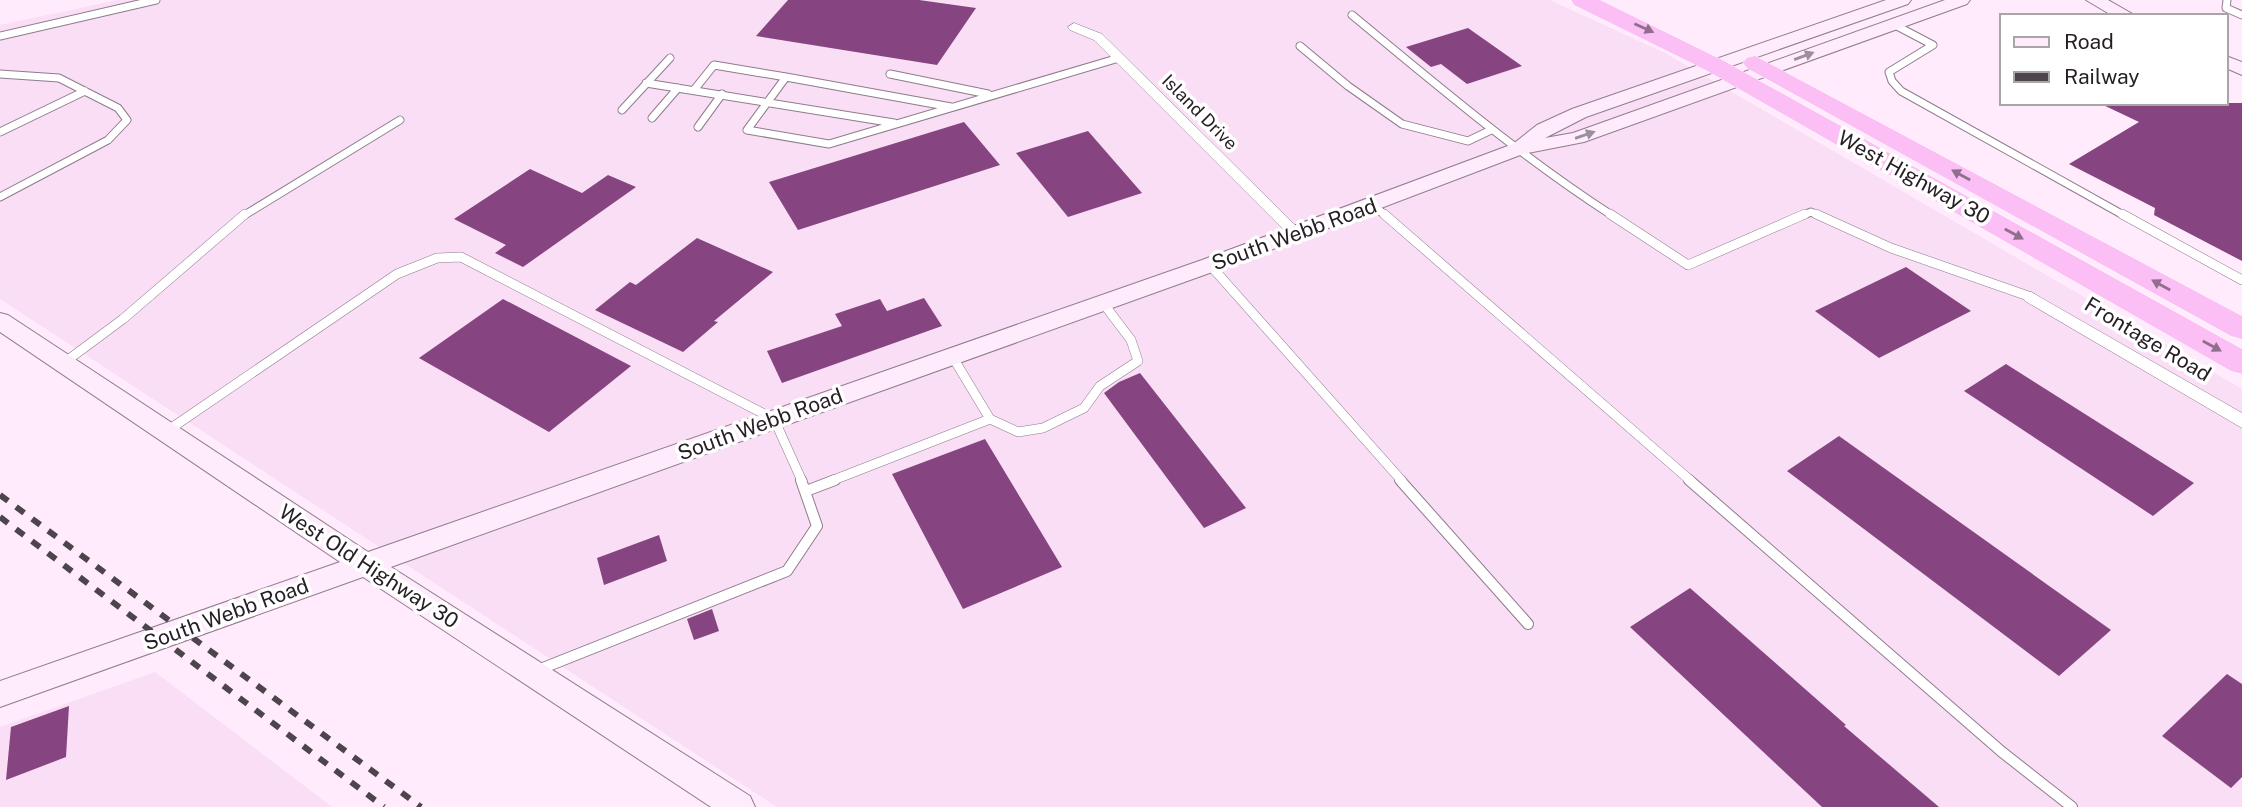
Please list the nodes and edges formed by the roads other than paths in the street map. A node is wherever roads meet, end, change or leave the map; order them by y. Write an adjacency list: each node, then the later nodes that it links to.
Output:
1 (156, 0): 15 (lane)
2 (1581, 0): 19 (highway, West Highway 30, one-way to 19)
3 (1627, 0): 20 (highway, West Highway 30)
4 (1902, 0): 20 (street, South Webb Road)
5 (1961, 0): 13 (street)
6 (2095, 0): 9 (street)
7 (2116, 0): 10 (street)
8 (2227, 0): 12 (lane)
9 (2123, 14)
10 (2141, 14)
11 (1352, 15): 38 (lane)
12 (2242, 15)
13 (1893, 24): 21 (street, one-way to 13); 45 (lane)
14 (1074, 27): 18 (street, Island Drive)
15 (0, 36)
16 (1300, 46): 38 (lane)
17 (670, 58): 25 (lane)
18 (1119, 58): 30 (lane); 43 (street, Island Drive)
19 (1714, 65): 20 (highway, West Highway 30); 40 (street, South Webb Road)
20 (1740, 67): 21 (highway, West Highway 30); 40 (street, South Webb Road, one-way to 20); 52 (highway, West Highway 30, one-way to 52)
21 (1767, 69): 49 (highway, West Highway 30, one-way to 21)
22 (0, 74): 28 (lane)
23 (890, 74): 30 (lane)
24 (786, 77): 27 (lane); 31 (lane); 32 (lane)
25 (646, 83): 26 (lane); 33 (lane)
26 (678, 88): 27 (lane); 34 (lane)
27 (694, 90): 29 (lane)
28 (85, 91): 39 (lane); 41 (lane)
29 (722, 94): 31 (lane); 37 (lane)
30 (992, 95): 32 (lane)
31 (768, 101): 36 (lane); 36 (lane)
32 (951, 107): 36 (lane)
33 (622, 110)
34 (652, 118)
35 (400, 120): 51 (lane)
36 (896, 123)
37 (698, 127)
38 (1491, 130): 40 (lane)
39 (0, 132)
40 (1518, 149): 42 (street, South Webb Road); 46 (lane)
41 (0, 197)
42 (1373, 205): 43 (street, South Webb Road); 63 (lane)
43 (1294, 232): 44 (street, South Webb Road)
44 (1210, 265): 47 (street, South Webb Road); 59 (lane)
45 (2242, 280)
46 (2031, 297): 55 (street, Frontage Road)
47 (1103, 303): 50 (street, South Webb Road); 54 (lane)
48 (0, 321): 51 (street, West Old Highway 30)
49 (2242, 330)
50 (952, 356): 53 (street, South Webb Road); 54 (lane)
51 (64, 363): 56 (street, West Old Highway 30)
52 (2242, 363)
53 (774, 419): 56 (lane); 57 (lane); 58 (street, South Webb Road)
54 (990, 419): 57 (lane)
55 (2242, 421)
56 (166, 432): 58 (street, West Old Highway 30)
57 (806, 491): 60 (lane)
58 (365, 564): 60 (street, West Old Highway 30); 61 (street, South Webb Road)
59 (1528, 624)
60 (532, 673): 62 (street, West Old Highway 30)
61 (0, 694)
62 (739, 807)
63 (2072, 807)

